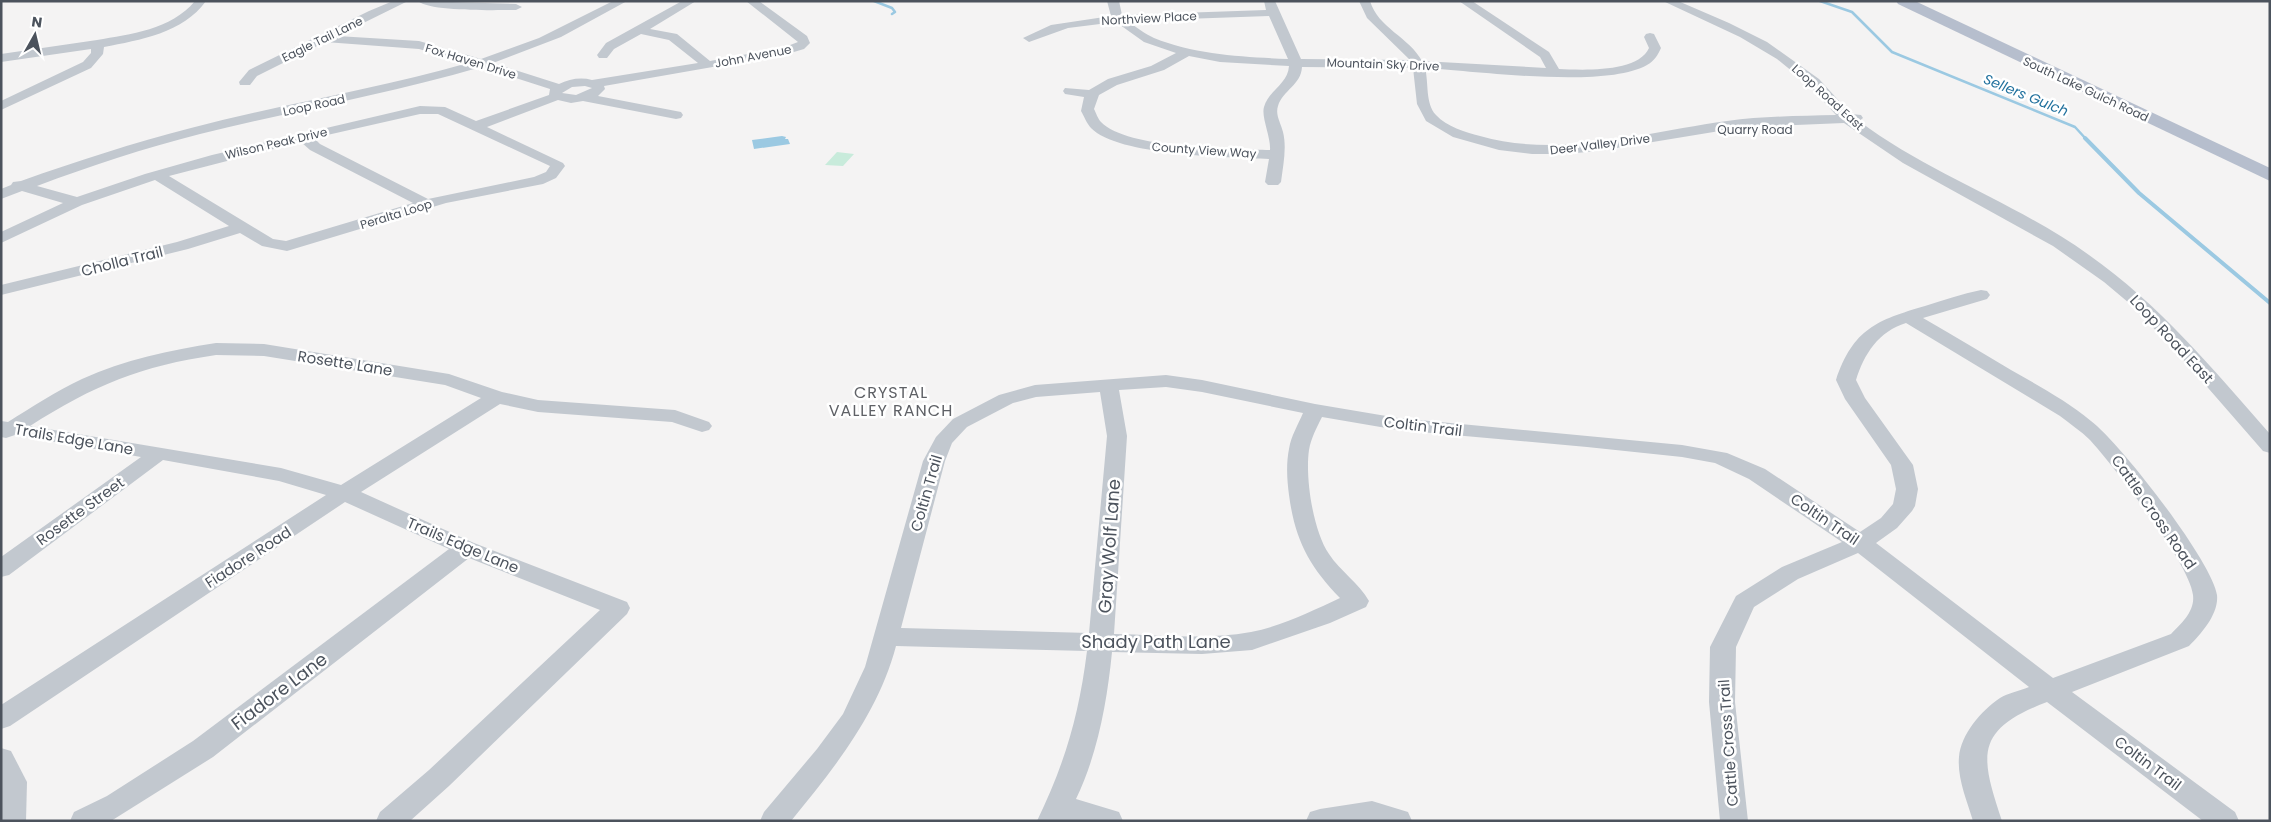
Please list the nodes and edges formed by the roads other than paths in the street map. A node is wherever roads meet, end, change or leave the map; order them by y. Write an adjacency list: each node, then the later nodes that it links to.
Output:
1 (201, 1): 21 (street)
2 (403, 1): 19 (street, Eagle Tail Lane)
3 (423, 1): 14 (street)
4 (605, 1): 25 (street, Loop Road)
5 (622, 1): 25 (street, Loop Road)
6 (691, 1): 17 (street)
7 (751, 1): 28 (street, John Avenue)
8 (1113, 1): 16 (street)
9 (1364, 1): 27 (street)
10 (1464, 1): 29 (street)
11 (1668, 1): 37 (street, Loop Road East)
12 (1680, 1): 37 (street, Loop Road East)
13 (1903, 1): 43 (main road, South Lake Gulch Road)
14 (516, 7)
15 (1270, 7): 16 (street, Northview Place); 26 (street)
16 (1118, 18): 20 (street, Northview Place); 22 (street, Mountain Sky Drive)
17 (640, 30): 23 (street); 28 (street)
18 (1650, 36): 29 (street, Mountain Sky Drive)
19 (322, 38): 25 (street, Fox Haven Drive); 30 (street, Eagle Tail Lane)
20 (1029, 38)
21 (98, 43): 24 (street); 35 (street)
22 (1187, 52): 26 (street, Mountain Sky Drive); 34 (street)
23 (603, 54)
24 (1, 58)
25 (475, 61): 31 (street, Fox Haven Drive); 45 (street, Loop Road)
26 (1295, 62): 27 (street, Mountain Sky Drive); 41 (street)
27 (1418, 64): 29 (street, Mountain Sky Drive); 39 (street, Deer Valley Drive)
28 (708, 65): 32 (street, John Avenue)
29 (1555, 72)
30 (245, 82)
31 (561, 90): 32 (street); 32 (street); 38 (street)
32 (592, 91): 36 (street)
33 (1070, 91): 34 (street)
34 (1093, 94): 41 (street, County View Way)
35 (1, 106)
36 (676, 115)
37 (1861, 123): 39 (street, Quarry Road); 58 (street, Loop Road East)
38 (476, 126): 40 (street, Wilson Peak Drive); 47 (street, Peralta Loop)
39 (1705, 129)
40 (304, 137): 42 (street, Wilson Peak Drive); 47 (street)
41 (1276, 155): 44 (street)
42 (158, 174): 46 (street, Wilson Peak Drive); 48 (street, Peralta Loop)
43 (2270, 175)
44 (1273, 182)
45 (6, 186): 46 (street)
46 (77, 202): 49 (street)
47 (426, 204): 48 (street, Peralta Loop)
48 (242, 227): 50 (street, Cholla Trail)
49 (1, 238)
50 (1, 290)
51 (1981, 295): 52 (street, Cattle Cross Trail)
52 (1909, 316): 61 (street, Cattle Cross Trail); 66 (street, Cattle Cross Road)
53 (1108, 384): 55 (street, Coltin Trail); 64 (street, Coltin Trail); 65 (street, Gray Wolf Lane)
54 (497, 397): 56 (street, Rosette Lane); 57 (street, Rosette Lane); 60 (street, Fiadore Road)
55 (1315, 410): 61 (street, Coltin Trail); 65 (street, Shady Path Lane)
56 (702, 426)
57 (5, 430): 59 (street, Trails Edge Lane)
58 (2270, 447)
59 (158, 454): 60 (street, Trails Edge Lane); 63 (street, Rosette Street)
60 (344, 493): 62 (street, Trails Edge Lane); 67 (street, Fiadore Road)
61 (1860, 542): 66 (street, Coltin Trail); 77 (street, Cattle Cross Trail)
62 (466, 548): 71 (street, Fiadore Lane); 72 (street, Trails Edge Lane)
63 (1, 569)
64 (886, 637): 65 (street, Shady Path Lane); 73 (street, Coltin Trail)
65 (1102, 642): 69 (street, Gray Wolf Lane)
66 (2049, 689): 78 (street, Cattle Cross Road); 79 (street, Coltin Trail)
67 (1, 719)
68 (1, 759): 70 (street)
69 (1055, 813): 74 (street)
70 (12, 821)
71 (84, 821)
72 (390, 821)
73 (774, 821)
74 (1109, 821)
75 (1320, 821): 76 (street)
76 (1398, 821)
77 (1734, 821)
78 (1988, 821)
79 (2225, 821)

